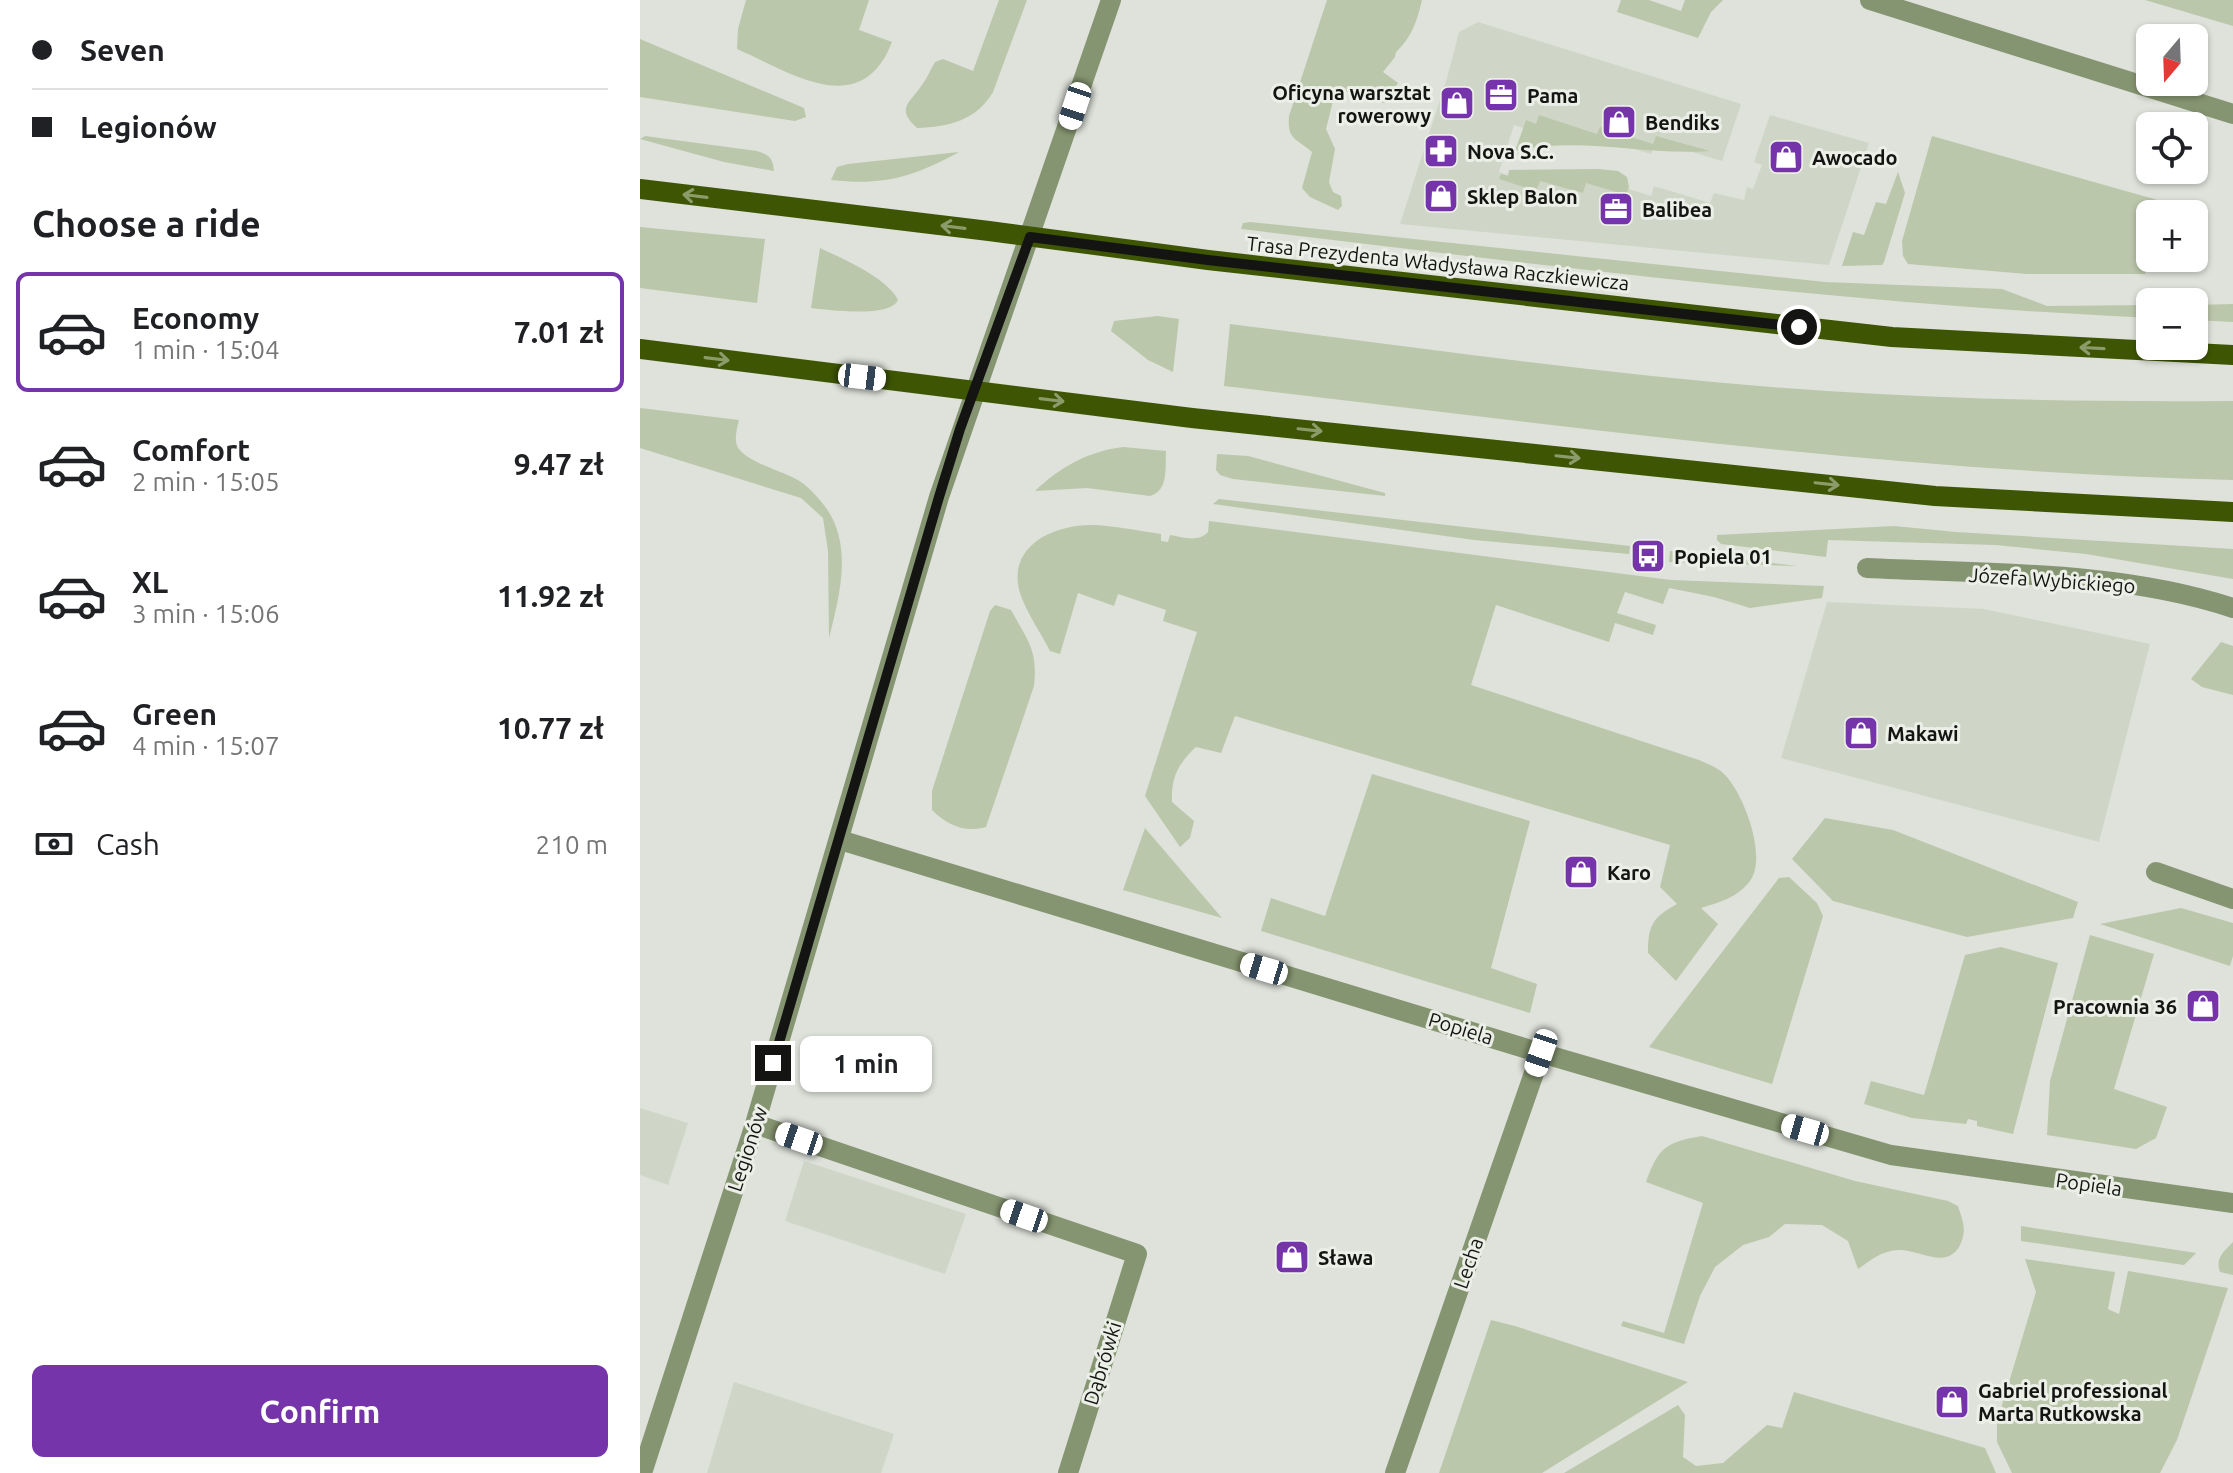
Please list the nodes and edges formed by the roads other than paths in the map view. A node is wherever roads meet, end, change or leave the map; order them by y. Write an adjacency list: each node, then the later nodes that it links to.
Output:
1 (1111, 0): 5 (street, Legionów)
2 (1870, 0): 3 (street)
3 (2233, 114)
4 (640, 189): 5 (main road, Trasa Prezydenta Władysława Raczkiewicza, one-way to 4)
5 (1030, 237): 7 (main road, Trasa Prezydenta Władysława Raczkiewicza, one-way to 5); 8 (street, Legionów)
6 (640, 349): 8 (main road, one-way to 8)
7 (2233, 355)
8 (974, 390): 9 (main road, one-way to 9); 12 (street, Legionów)
9 (2233, 512)
10 (1867, 568): 11 (street, Józefa Wybickiego)
11 (2233, 608)
12 (840, 840): 15 (street, Popiela); 16 (street, Legionów)
13 (2156, 872): 14 (street)
14 (2233, 899)
15 (1541, 1053): 17 (street, Popiela); 20 (street, Lecha)
16 (755, 1124): 18 (street, Legionów); 19 (street, Dąbrówki)
17 (2233, 1203)
18 (642, 1473)
19 (1068, 1473)
20 (1395, 1473)

